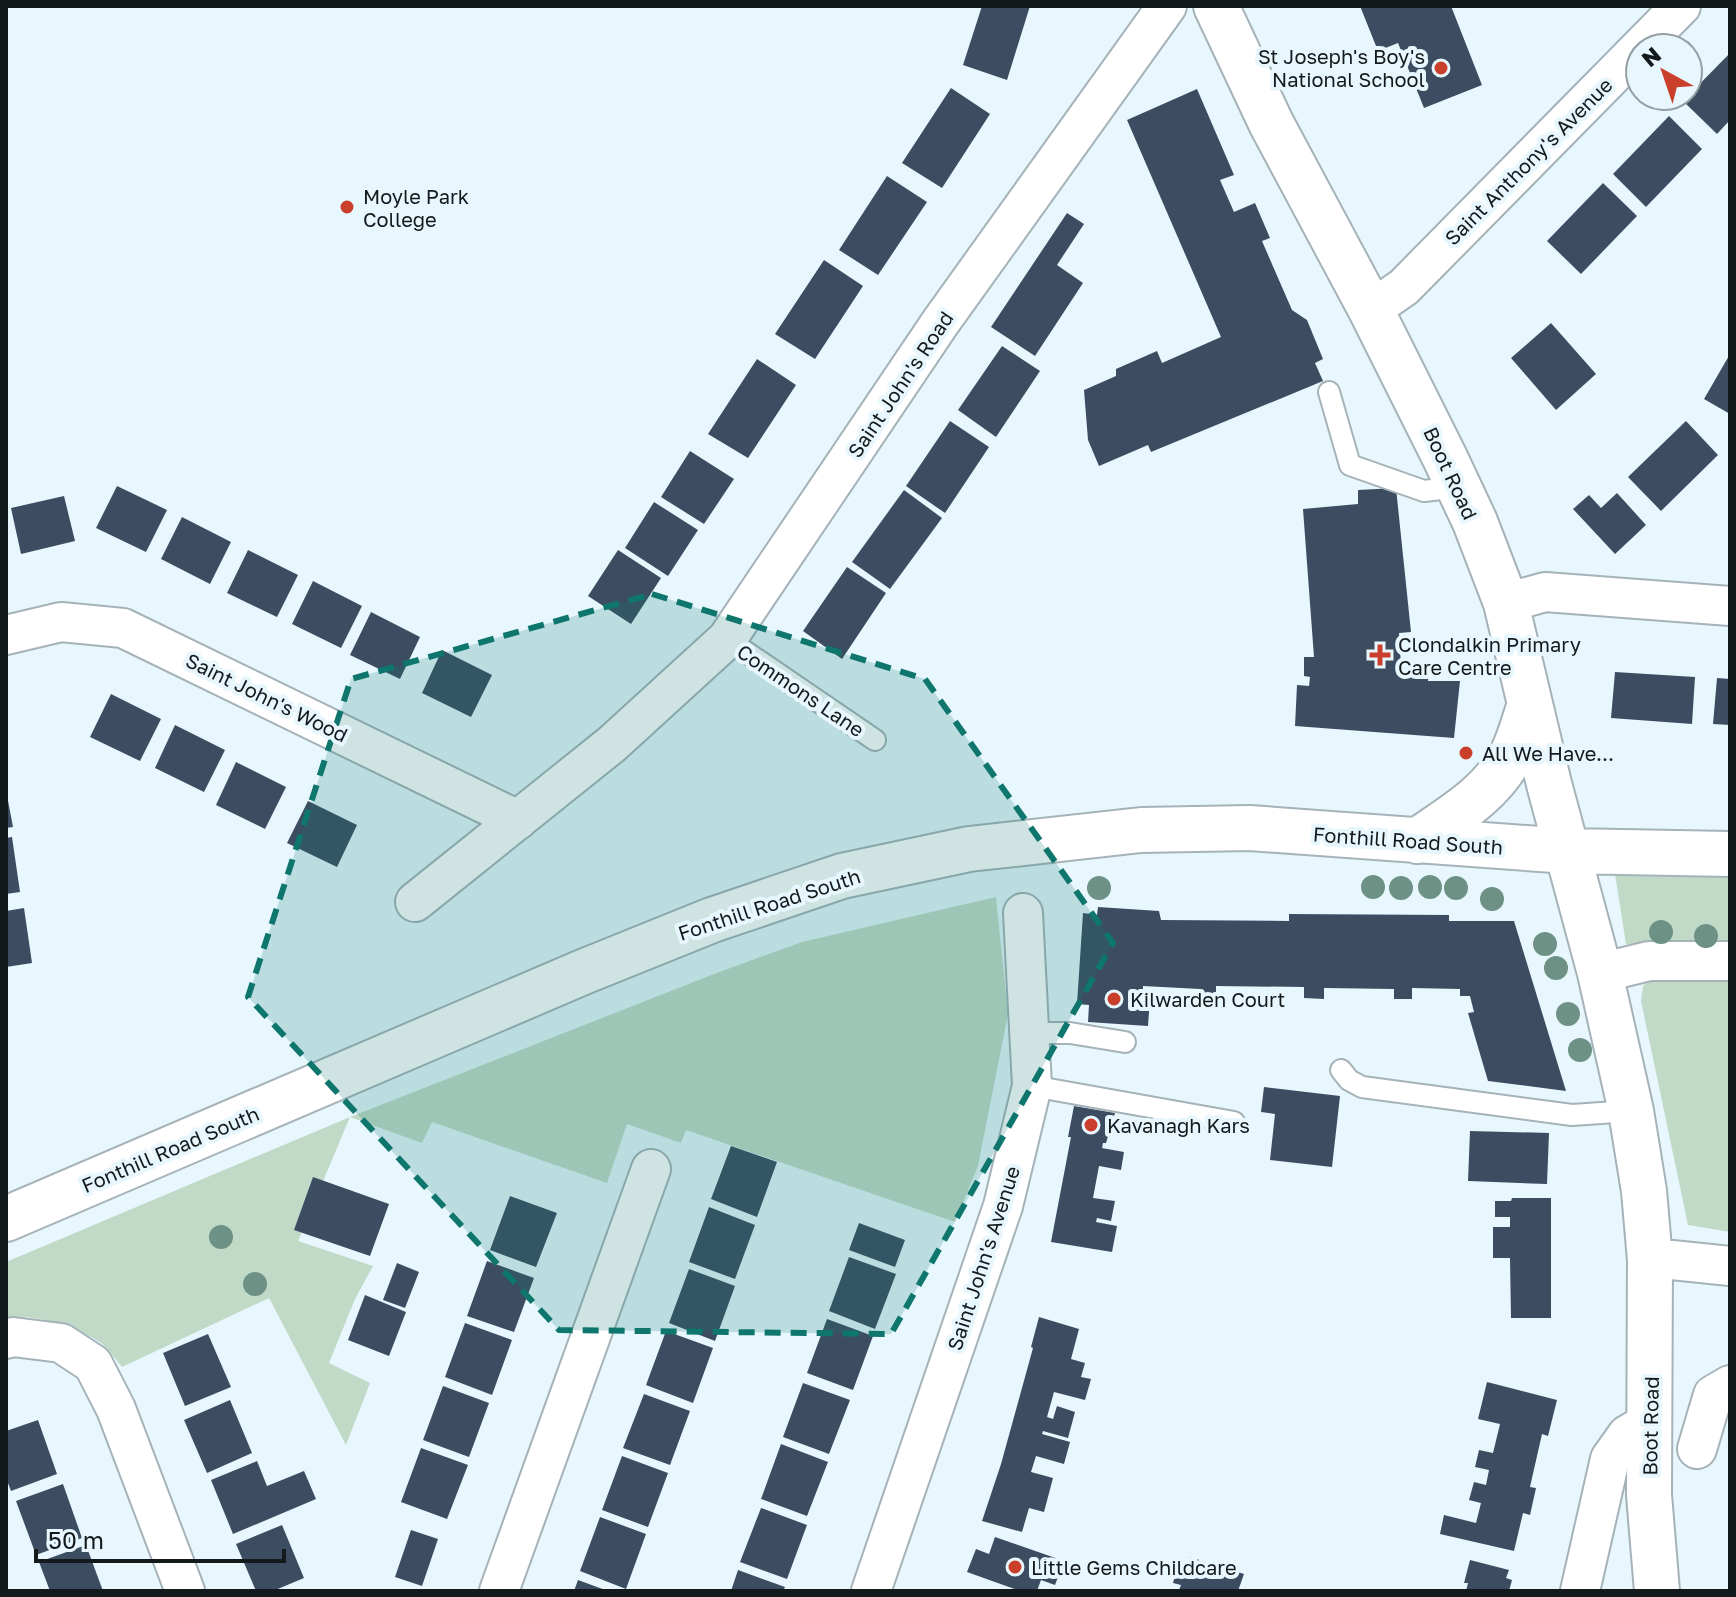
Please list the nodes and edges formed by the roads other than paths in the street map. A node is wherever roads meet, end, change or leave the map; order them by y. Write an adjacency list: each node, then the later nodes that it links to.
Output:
1 (1167, 6): 10 (street, Saint John's Road)
2 (1216, 6): 4 (main road, Boot Road)
3 (1681, 6): 4 (street, Saint Anthony's Avenue)
4 (1371, 310): 6 (main road, Boot Road)
5 (1329, 392): 6 (lane)
6 (1458, 487): 7 (main road, Boot Road)
7 (1506, 603): 8 (street); 11 (main road, Boot Road)
8 (1730, 606)
9 (6, 635): 13 (street, Saint John's Wood)
10 (727, 639): 12 (lane, Commons Lane); 13 (street, Saint John's Road)
11 (1530, 704): 14 (main road); 15 (main road, Boot Road)
12 (875, 740)
13 (518, 820): 17 (street)
14 (1417, 841): 15 (main road, Fonthill Road South); 28 (main road, Fonthill Road South)
15 (1568, 851): 16 (main road, Fonthill Road South); 20 (main road, Boot Road)
16 (1730, 854)
17 (415, 902)
18 (1023, 913): 21 (street, Saint John's Avenue)
19 (1730, 961): 20 (street)
20 (1600, 973): 25 (main road, Boot Road)
21 (1029, 1033): 22 (lane); 24 (street, Saint John's Avenue)
22 (1125, 1042)
23 (1341, 1070): 25 (lane)
24 (1032, 1086): 26 (lane); 37 (street, Saint John's Avenue)
25 (1631, 1111): 29 (main road, Boot Road)
26 (1234, 1122)
27 (651, 1169): 36 (street)
28 (6, 1219)
29 (1650, 1260): 30 (street); 33 (main road, Boot Road)
30 (1730, 1266)
31 (6, 1339): 35 (street)
32 (1730, 1385): 34 (street)
33 (1651, 1421): 38 (street); 39 (main road, Boot Road)
34 (1697, 1449)
35 (185, 1591)
36 (499, 1591)
37 (871, 1591)
38 (1580, 1591)
39 (1657, 1591)

